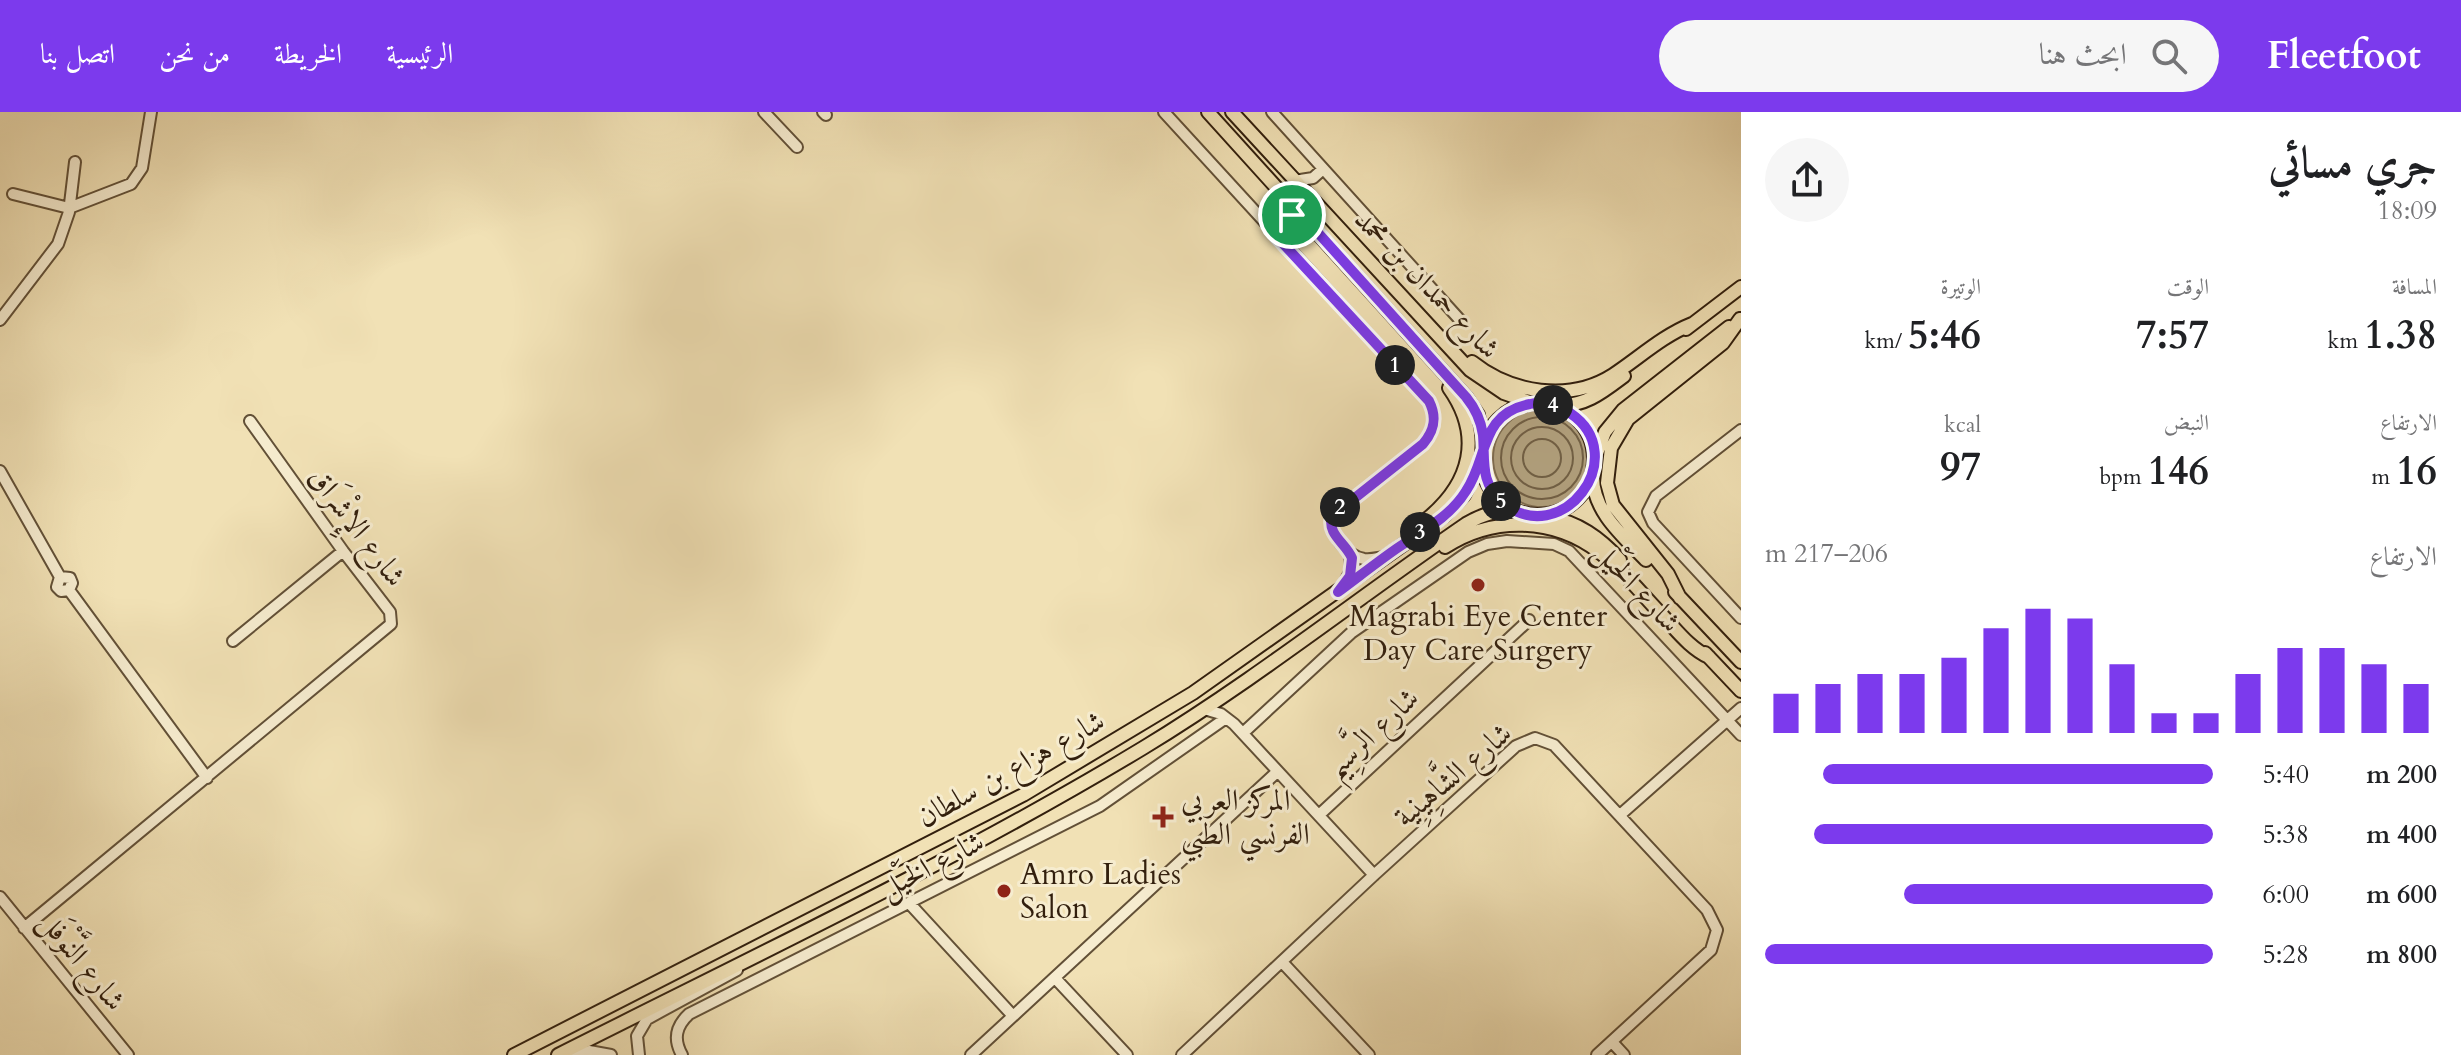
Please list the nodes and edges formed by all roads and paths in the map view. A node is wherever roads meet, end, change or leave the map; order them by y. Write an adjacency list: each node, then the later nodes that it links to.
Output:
1 (151, 112): 15 (street)
2 (764, 112): 7 (street)
3 (1164, 112): 18 (street)
4 (1208, 112): 14 (main road, شارع حمدان بن محمد)
5 (1232, 112): 11 (main road, شارع حمدان بن محمد)
6 (1272, 112): 9 (street)
7 (797, 147)
8 (75, 162): 15 (street)
9 (1323, 169): 10 (street); 24 (street)
10 (1313, 178): 11 (street); 13 (street)
11 (1294, 181): 13 (main road, شارع حمدان بن محمد)
12 (13, 194): 15 (street)
13 (1310, 196): 20 (main road, شارع حمدان بن محمد)
14 (1292, 204): 16 (main road, شارع حمدان بن محمد); 17 (street)
15 (69, 208): 23 (street)
16 (1310, 224): 17 (street); 21 (main road, شارع حمدان بن محمد)
17 (1288, 226): 18 (street)
18 (1276, 236): 36 (street)
19 (1741, 287): 25 (main road)
20 (1396, 292): 25 (main road); 26 (main road, شارع حمدان بن محمد)
21 (1382, 305): 30 (main road, شارع حمدان بن محمد); 37 (main road)
22 (1740, 318): 31 (main road); 40 (main road)
23 (0, 320)
24 (1460, 320)
25 (1692, 324): 27 (main road)
26 (1532, 403): 27 (main road); 30 (main road)
27 (1551, 404): 31 (main road)
28 (250, 421): 35 (street, شارع الإِشْرَاق)
29 (1741, 430): 41 (street)
30 (1482, 453): 33 (main road); 37 (main road, شارع هزاع بن سلطان)
31 (1594, 466): 34 (main road); 40 (main road)
32 (0, 471): 55 (street)
33 (1518, 512): 34 (main road); 38 (main road, شارع هزاع بن سلطان)
34 (1541, 516): 44 (main road)
35 (343, 551): 43 (street); 55 (street, شارع الإِشْرَاق)
36 (1350, 553): 37 (street); 39 (street)
37 (1389, 554): 39 (main road, شارع هزاع بن سلطان)
38 (1404, 568): 44 (main road); 46 (main road, شارع هزاع بن سلطان)
39 (1338, 592): 68 (main road, شارع هزاع بن سلطان)
40 (1680, 598): 45 (main road)
41 (1741, 618)
42 (1529, 620): 56 (street, شارع الرَّسِيم)
43 (233, 641)
44 (1709, 657): 47 (main road)
45 (1741, 662)
46 (1233, 689): 49 (main road, شارع هزاع بن سلطان); 50 (street)
47 (1741, 691): 48 (street)
48 (1739, 708): 51 (street)
49 (1204, 709): 50 (street); 62 (main road, شارع هزاع بن سلطان)
50 (1226, 718): 52 (street); 60 (street, شارع الخَيْل)
51 (1726, 719): 52 (street, شارع الخَيْل); 53 (street, شارع الخَيْل); 57 (street)
52 (1243, 733): 54 (street)
53 (1741, 735)
54 (1277, 772): 56 (street); 64 (street)
55 (207, 778): 61 (street, شارع الإِشْرَاق)
56 (1319, 815): 58 (street)
57 (1620, 815): 58 (street, شارع الشَّاهِينِية); 66 (street, شارع الشَّاهِينِية)
58 (1374, 875): 63 (street, شارع الشَّاهِينِية)
59 (0, 897): 61 (street, شارع النَّوْفَل)
60 (910, 904): 65 (street); 73 (street, شارع الخَيْل)
61 (24, 928): 67 (street, شارع النَّوْفَل)
62 (753, 956): 69 (main road, شارع هزاع بن سلطان); 72 (street)
63 (1283, 963): 76 (street, شارع الشَّاهِينِية); 77 (street)
64 (1055, 978): 65 (street); 75 (street)
65 (1013, 1016): 74 (street)
66 (1612, 1042): 78 (street, شارع الشَّاهِينِية); 79 (street)
67 (128, 1055)
68 (514, 1055)
69 (558, 1055)
70 (575, 1055): 71 (street)
71 (611, 1055)
72 (639, 1055)
73 (682, 1055)
74 (971, 1055)
75 (1127, 1055)
76 (1182, 1055)
77 (1369, 1055)
78 (1597, 1055)
79 (1624, 1055)

